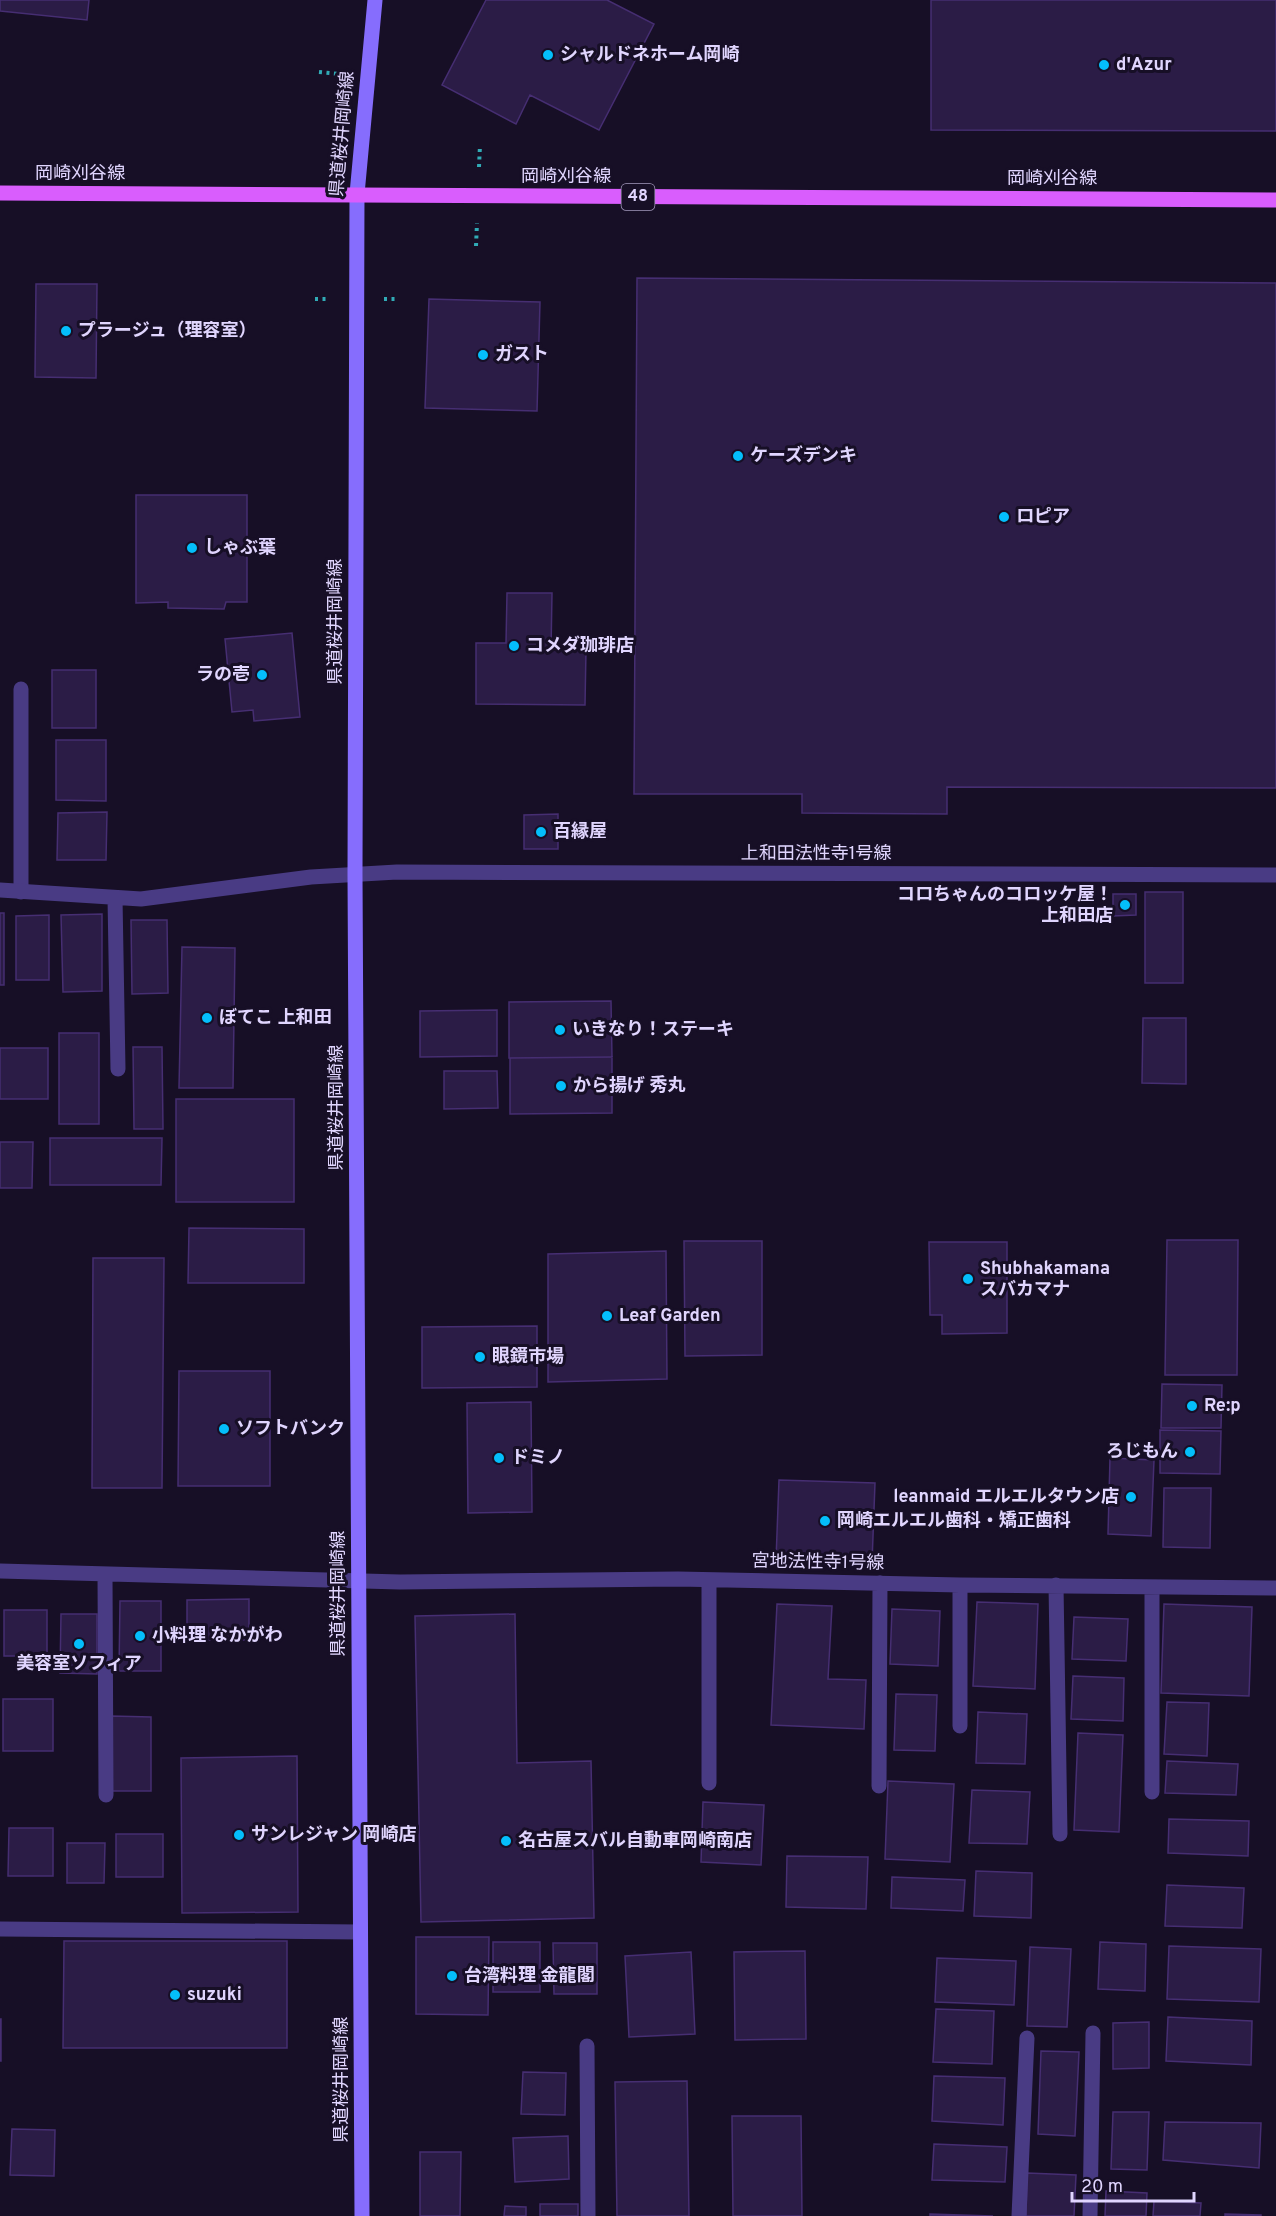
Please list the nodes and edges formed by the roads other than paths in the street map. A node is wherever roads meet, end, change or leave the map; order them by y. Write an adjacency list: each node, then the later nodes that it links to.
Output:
1 (375, 0): 3 (main road, 県道桜井岡崎線)
2 (0, 193): 3 (main road, 岡崎刈谷線 / 48)
3 (357, 194): 4 (main road, 岡崎刈谷線 / 48); 6 (main road, 県道桜井岡崎線)
4 (1276, 200)
5 (21, 689): 9 (street)
6 (355, 874): 7 (street, 上和田法性寺1号線); 10 (street, 上和田法性寺1号線); 15 (main road, 県道桜井岡崎線)
7 (1276, 875)
8 (0, 891): 9 (street, 上和田法性寺1号線)
9 (21, 892): 10 (street, 上和田法性寺1号線)
10 (115, 898): 11 (street)
11 (118, 1069)
12 (0, 1571): 13 (street, 宮地法性寺1号線)
13 (105, 1574): 15 (street, 宮地法性寺1号線); 25 (street)
14 (709, 1580): 15 (street, 宮地法性寺1号線); 16 (street, 宮地法性寺1号線); 22 (street)
15 (358, 1581): 28 (main road, 県道桜井岡崎線)
16 (880, 1583): 17 (street, 宮地法性寺1号線); 23 (street)
17 (960, 1585): 18 (street, 宮地法性寺1号線); 21 (street)
18 (1056, 1585): 19 (street, 宮地法性寺1号線); 26 (street)
19 (1152, 1588): 20 (street, 宮地法性寺1号線); 24 (street)
20 (1276, 1588)
21 (960, 1726)
22 (709, 1783)
23 (879, 1786)
24 (1152, 1792)
25 (106, 1795)
26 (1059, 1834)
27 (0, 1929): 28 (street)
28 (360, 1932): 32 (main road, 県道桜井岡崎線)
29 (1093, 2033): 35 (street)
30 (1027, 2038): 34 (street)
31 (587, 2046): 33 (street)
32 (362, 2216)
33 (588, 2216)
34 (1019, 2216)
35 (1090, 2216)

